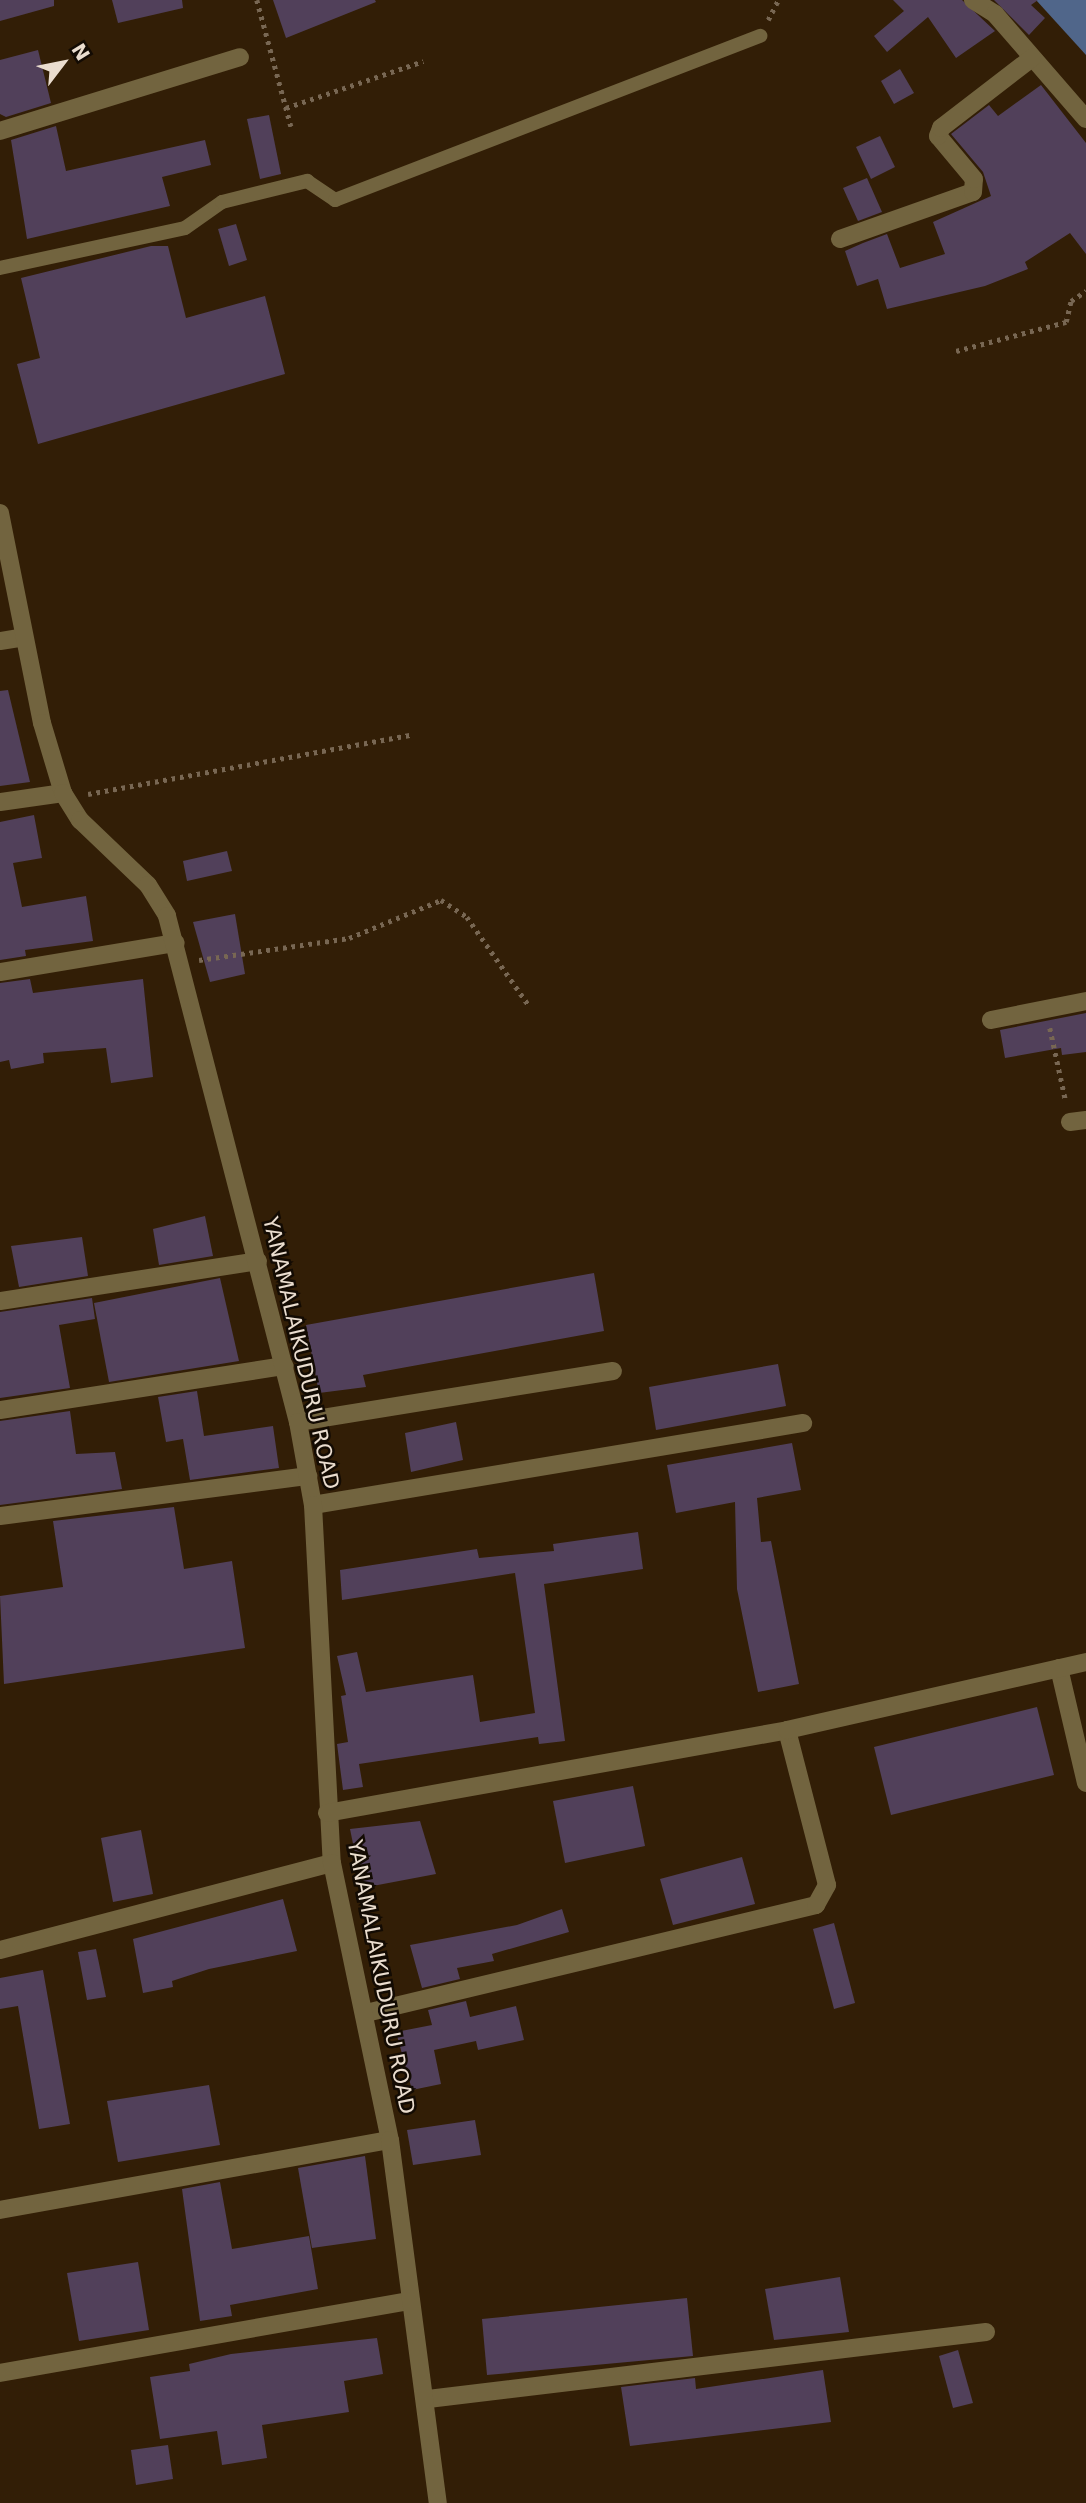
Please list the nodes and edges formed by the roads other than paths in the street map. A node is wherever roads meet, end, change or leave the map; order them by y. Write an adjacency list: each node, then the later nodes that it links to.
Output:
1 (973, 0): 4 (street)
2 (760, 36): 8 (lane)
3 (240, 57): 6 (street)
4 (1032, 58): 5 (street); 7 (street)
5 (1086, 118)
6 (0, 131)
7 (840, 239)
8 (0, 268)
9 (0, 513): 10 (street, YANAMALAIKUDURU ROAD)
10 (24, 638): 11 (street); 12 (street, YANAMALAIKUDURU ROAD)
11 (0, 641)
12 (63, 793): 13 (street); 14 (street, YANAMALAIKUDURU ROAD)
13 (0, 802)
14 (176, 943): 15 (street); 18 (street, YANAMALAIKUDURU ROAD)
15 (0, 972)
16 (1086, 1001): 17 (street)
17 (992, 1020)
18 (258, 1261): 19 (street); 20 (street, YANAMALAIKUDURU ROAD)
19 (0, 1301)
20 (285, 1366): 22 (street); 23 (street, YANAMALAIKUDURU ROAD)
21 (613, 1371): 23 (street)
22 (0, 1410)
23 (298, 1422): 25 (street, YANAMALAIKUDURU ROAD)
24 (803, 1423): 26 (street)
25 (308, 1476): 26 (street, YANAMALAIKUDURU ROAD); 27 (street)
26 (313, 1505): 32 (street, YANAMALAIKUDURU ROAD)
27 (0, 1516)
28 (1086, 1662): 29 (street)
29 (1059, 1668): 30 (street); 31 (street)
30 (787, 1730): 32 (street); 35 (street)
31 (1086, 1783)
32 (327, 1813): 33 (street, YANAMALAIKUDURU ROAD)
33 (331, 1863): 34 (street); 35 (street, YANAMALAIKUDURU ROAD)
34 (0, 1950)
35 (366, 2013): 36 (street, YANAMALAIKUDURU ROAD)
36 (390, 2140): 37 (street); 38 (street, YANAMALAIKUDURU ROAD)
37 (0, 2210)
38 (410, 2301): 40 (street); 41 (street, YANAMALAIKUDURU ROAD)
39 (986, 2332): 41 (street)
40 (0, 2372)
41 (428, 2399): 42 (street, YANAMALAIKUDURU ROAD)
42 (438, 2503)

